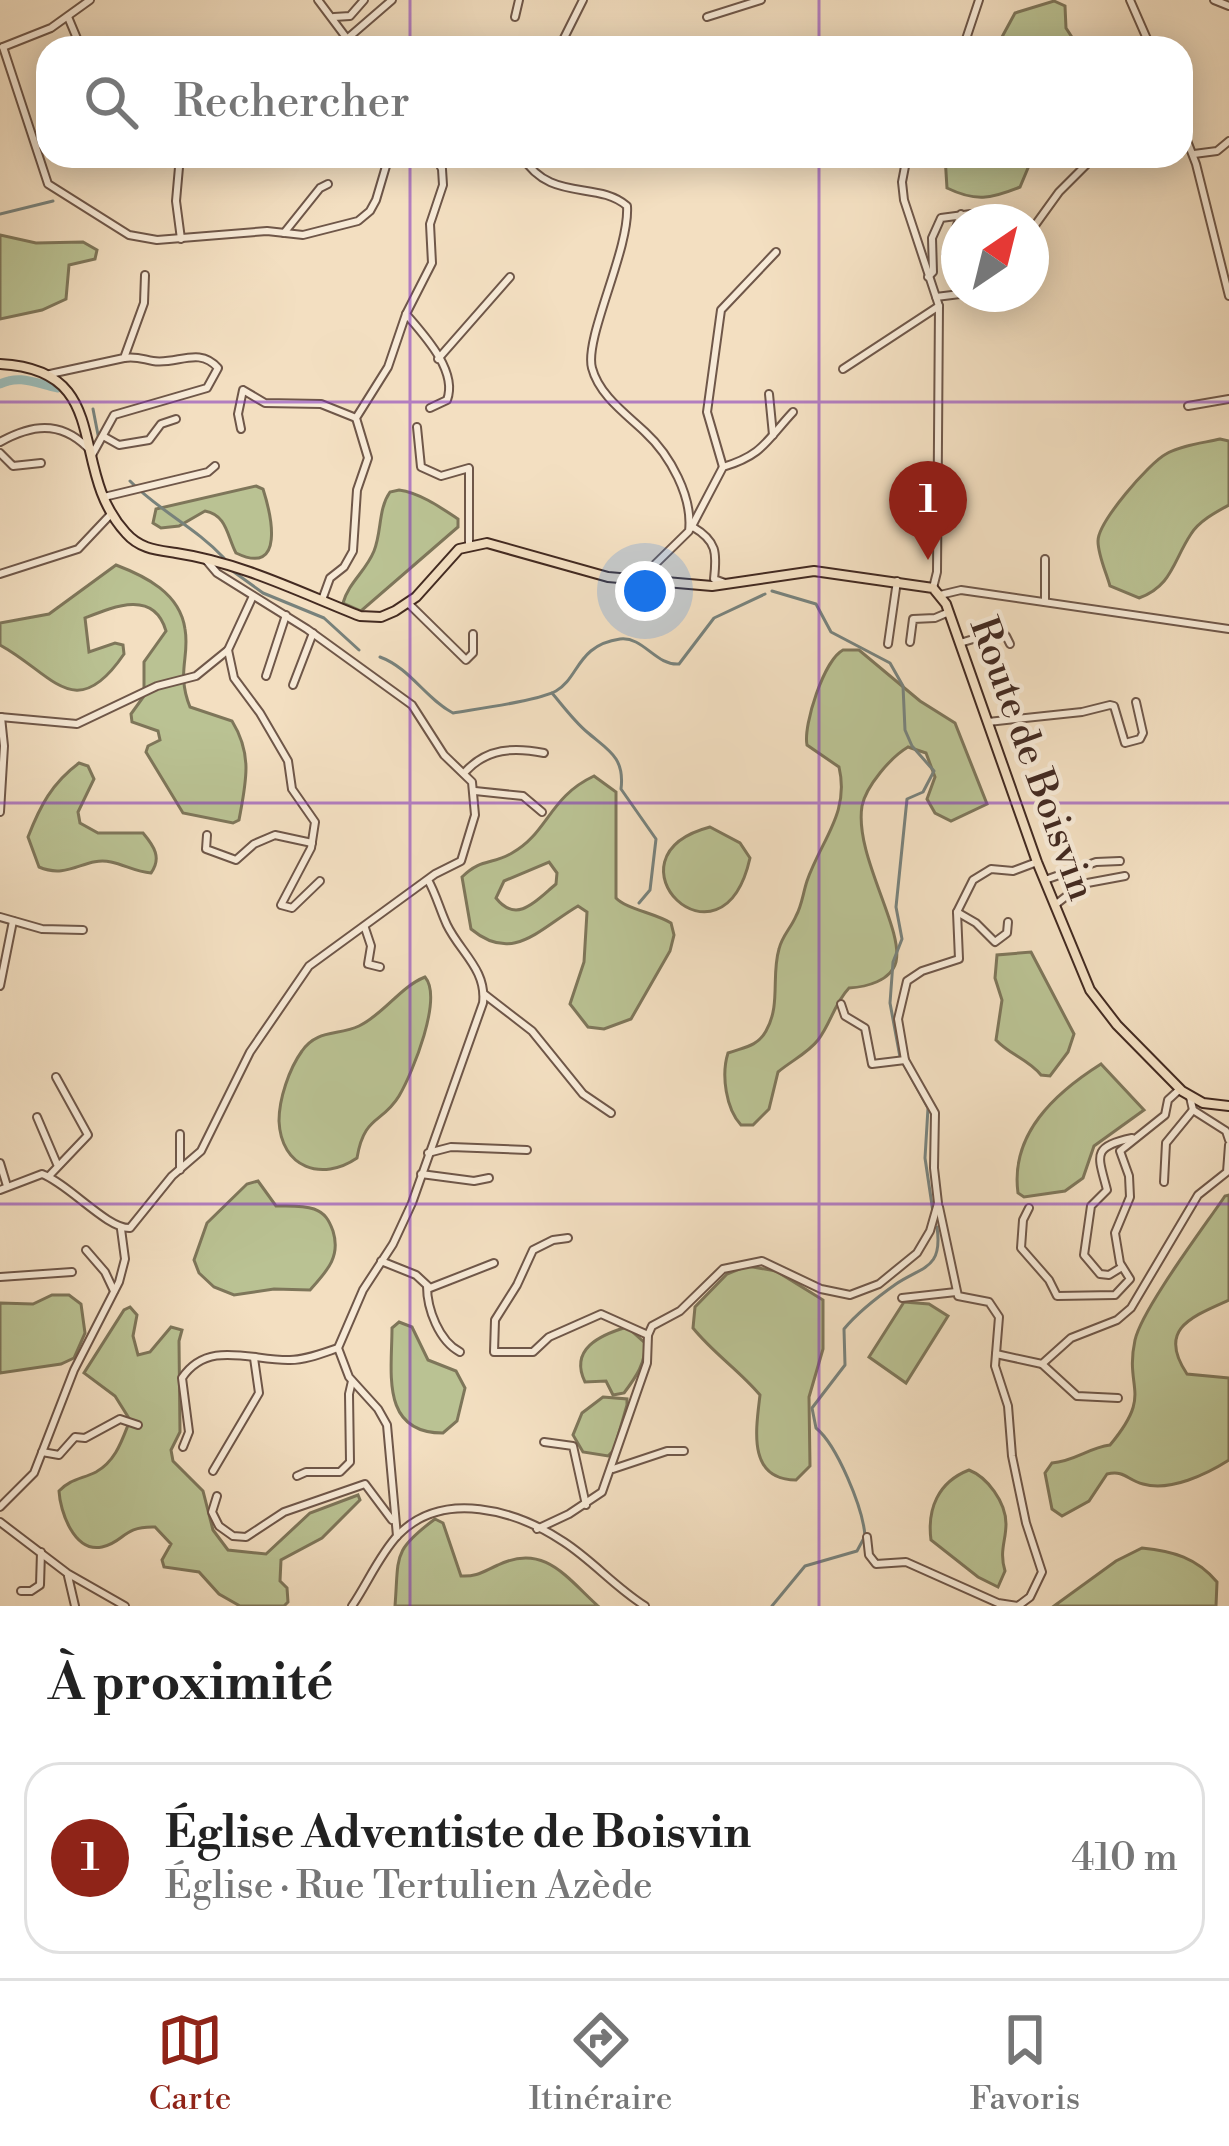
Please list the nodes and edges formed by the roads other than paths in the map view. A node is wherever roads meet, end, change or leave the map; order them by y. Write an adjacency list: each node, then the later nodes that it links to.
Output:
1 (90, 0): 13 (street)
2 (318, 0): 12 (street)
3 (364, 0): 12 (street)
4 (392, 0): 18 (street)
5 (519, 0): 14 (street)
6 (583, 0): 19 (street)
7 (761, 0): 15 (street)
8 (979, 0): 20 (street)
9 (1130, 0): 21 (street)
10 (1214, 0): 11 (street)
11 (1229, 6)
12 (331, 16): 17 (street)
13 (68, 17): 16 (street); 22 (street)
14 (515, 17)
15 (707, 17)
16 (76, 36)
17 (346, 36)
18 (350, 36)
19 (565, 36)
20 (966, 36)
21 (1146, 36)
22 (2, 48): 24 (street)
23 (1229, 141): 25 (street)
24 (36, 149)
25 (1193, 154)
26 (1193, 158): 43 (street)
27 (43, 168): 38 (street)
28 (179, 168): 38 (street)
29 (385, 168): 37 (street)
30 (440, 168): 46 (street)
31 (532, 168): 72 (street)
32 (905, 168): 42 (street)
33 (1083, 168): 35 (street)
34 (328, 184): 37 (street)
35 (1049, 206)
36 (941, 220): 42 (street)
37 (284, 232): 38 (street)
38 (181, 239)
39 (776, 252): 69 (street)
40 (146, 275): 47 (street)
41 (510, 277): 48 (street)
42 (928, 278): 45 (street)
43 (1229, 296)
44 (941, 301): 45 (street)
45 (938, 302): 50 (street); 80 (street)
46 (406, 314): 48 (street); 57 (street)
47 (124, 358): 51 (street); 61 (street)
48 (438, 358): 55 (street)
49 (0, 364): 51 (main road)
50 (843, 370)
51 (50, 374): 64 (main road)
52 (769, 394): 62 (street)
53 (1229, 399): 54 (street)
54 (1188, 406)
55 (430, 408)
56 (793, 412): 62 (street)
57 (356, 418): 60 (street); 82 (street)
58 (176, 419): 61 (street)
59 (417, 427): 73 (street)
60 (241, 429)
61 (103, 436): 66 (street)
62 (773, 439): 69 (street)
63 (0, 442): 64 (street)
64 (86, 447): 66 (main road)
65 (0, 453): 67 (street)
66 (90, 458): 70 (main road)
67 (41, 464)
68 (215, 466): 70 (street)
69 (722, 467): 72 (street)
70 (104, 497): 71 (main road)
71 (112, 513): 75 (main road); 76 (street)
72 (691, 529): 77 (street); 79 (street)
73 (470, 544): 77 (main road, Route de Boisvin); 84 (main road)
74 (1045, 559): 83 (street)
75 (210, 561): 81 (street); 82 (main road)
76 (0, 574)
77 (640, 579): 79 (main road, Route de Boisvin)
78 (897, 581): 79 (main road, Route de Boisvin); 80 (main road, Route de Boisvin); 92 (street)
79 (729, 585)
80 (936, 592): 83 (street); 85 (main road, Route de Boisvin)
81 (253, 596): 86 (street); 94 (street)
82 (322, 601): 84 (main road)
83 (1045, 602): 87 (street)
84 (407, 603): 89 (street)
85 (949, 612): 90 (street); 91 (main road, Route de Boisvin)
86 (286, 615): 88 (street); 95 (street)
87 (1229, 629)
88 (313, 633): 96 (street); 101 (street)
89 (472, 634)
90 (910, 642)
91 (960, 643): 93 (street); 99 (main road, Route de Boisvin)
92 (889, 644)
93 (1010, 644)
94 (228, 650): 98 (street); 107 (street)
95 (266, 676)
96 (293, 685)
97 (1136, 702): 99 (street)
98 (1, 717): 102 (street)
99 (988, 722): 109 (main road, Route de Boisvin)
100 (544, 753): 101 (street)
101 (465, 772): 103 (street)
102 (1, 791): 104 (street)
103 (475, 791): 105 (street); 111 (street)
104 (0, 812)
105 (542, 812)
106 (208, 836): 107 (street)
107 (312, 843): 113 (street)
108 (1120, 861): 112 (street)
109 (1037, 862): 112 (main road, Route de Boisvin); 115 (street)
110 (1125, 876): 114 (street)
111 (428, 880): 119 (street); 123 (street)
112 (1045, 880): 114 (main road, Route de Boisvin)
113 (320, 881)
114 (1055, 905): 127 (main road, Route de Boisvin)
115 (957, 912): 118 (street); 125 (street)
116 (0, 916): 117 (street)
117 (14, 921): 120 (street); 122 (street)
118 (1008, 922)
119 (365, 928): 121 (street); 140 (street)
120 (83, 930)
121 (380, 967)
122 (0, 986)
123 (484, 994): 131 (street); 137 (street)
124 (841, 1004): 125 (street)
125 (905, 1060): 146 (street)
126 (56, 1077): 139 (street)
127 (1180, 1089): 128 (main road, Route de Boisvin); 134 (street)
128 (1190, 1096): 129 (main road, Route de Boisvin); 130 (street)
129 (1229, 1106)
130 (1193, 1110): 135 (street); 144 (street)
131 (611, 1113)
132 (37, 1118): 139 (street)
133 (180, 1134): 140 (street)
134 (1136, 1137): 153 (street); 153 (street)
135 (1229, 1143): 165 (street)
136 (527, 1150): 137 (street)
137 (428, 1153): 141 (street)
138 (0, 1163): 145 (street)
139 (57, 1164): 142 (street)
140 (180, 1170): 148 (street)
141 (421, 1174): 143 (street); 151 (street)
142 (49, 1176): 145 (street); 148 (street)
143 (489, 1178)
144 (1164, 1182)
145 (3, 1188)
146 (938, 1203): 158 (street); 160 (street)
147 (1029, 1208): 153 (street)
148 (121, 1228): 157 (street)
149 (568, 1238): 160 (street)
150 (86, 1250): 157 (street)
151 (382, 1262): 156 (street); 161 (street)
152 (494, 1263): 156 (street)
153 (1122, 1267)
154 (72, 1272): 155 (street)
155 (0, 1277)
156 (427, 1286): 162 (street)
157 (114, 1292): 172 (street)
158 (956, 1292): 159 (street); 163 (street)
159 (902, 1298)
160 (648, 1334): 173 (street)
161 (338, 1348): 164 (street); 166 (street)
162 (460, 1352)
163 (995, 1354): 165 (street); 183 (street)
164 (254, 1358): 170 (street); 174 (street)
165 (1042, 1364): 167 (street)
166 (352, 1381): 175 (street); 180 (street)
167 (1118, 1397)
168 (138, 1425): 172 (street)
169 (544, 1442): 177 (street)
170 (183, 1447)
171 (684, 1451): 173 (street)
172 (42, 1453): 178 (street)
173 (613, 1469): 177 (street)
174 (213, 1471)
175 (297, 1476)
176 (217, 1496): 180 (street)
177 (586, 1504): 181 (street)
178 (0, 1508)
179 (0, 1522): 184 (street)
180 (394, 1523): 182 (street)
181 (537, 1528): 182 (street); 190 (street)
182 (397, 1536): 189 (street)
183 (867, 1537)
184 (41, 1552): 185 (street); 186 (street)
185 (67, 1573): 187 (street); 188 (street)
186 (21, 1591)
187 (124, 1605)
188 (75, 1606)
189 (352, 1606)
190 (645, 1606)

